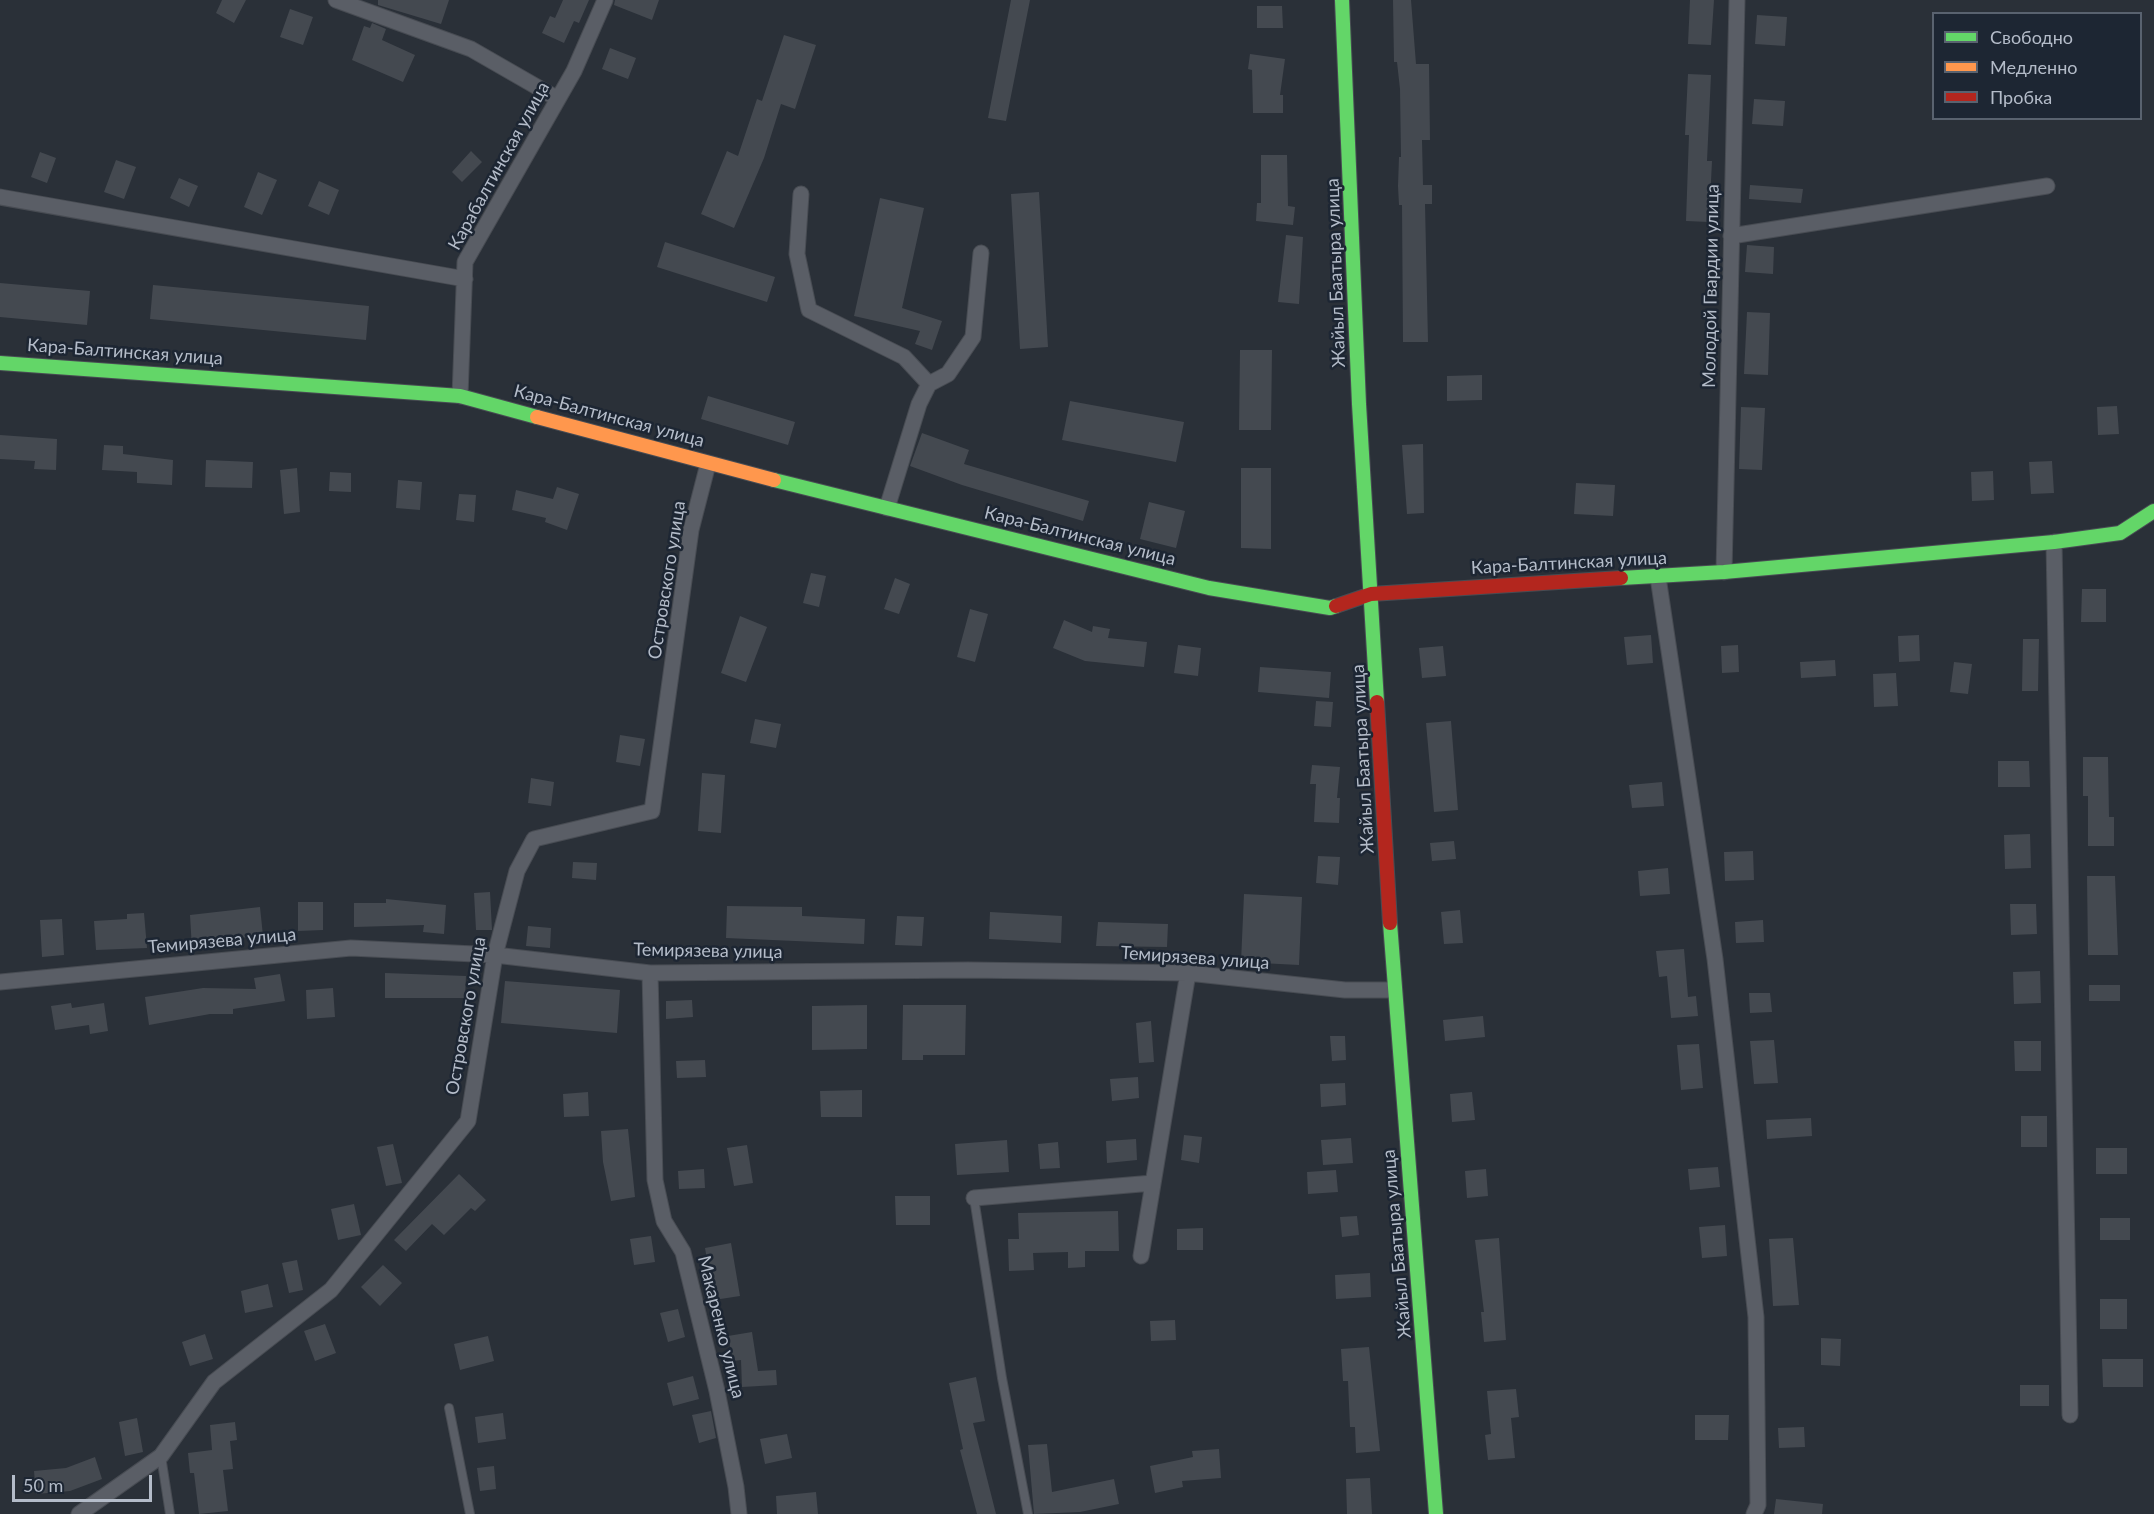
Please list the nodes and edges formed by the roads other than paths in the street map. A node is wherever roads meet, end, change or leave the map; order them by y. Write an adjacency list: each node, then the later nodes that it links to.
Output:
1 (336, 0): 5 (street)
2 (605, 0): 5 (street, Карабалтинская улица)
3 (1342, 0): 21 (main road, Жайыл Баатыра улица)
4 (1737, 0): 9 (street, Молодой Гвардии улица)
5 (558, 99): 11 (street, Карабалтинская улица)
6 (2047, 186): 9 (street)
7 (801, 194): 13 (street)
8 (0, 197): 11 (street)
9 (1731, 236): 19 (street, Молодой Гвардии улица)
10 (981, 253): 13 (street)
11 (465, 279): 14 (street, Карабалтинская улица)
12 (0, 363): 14 (main road, Кара-Балтинская улица)
13 (929, 384): 16 (street)
14 (460, 396): 15 (main road, Кара-Балтинская улица)
15 (708, 464): 16 (main road, Кара-Балтинская улица); 22 (street, Островского улица)
16 (887, 508): 21 (main road, Кара-Балтинская улица)
17 (2154, 511): 18 (main road, Кара-Балтинская улица)
18 (2054, 542): 19 (main road, Кара-Балтинская улица); 31 (street)
19 (1724, 572): 20 (main road, Кара-Балтинская улица)
20 (1658, 577): 21 (main road, Кара-Балтинская улица); 39 (street)
21 (1371, 594): 26 (main road, Жайыл Баатыра улица)
22 (495, 955): 23 (street, Темирязева улица); 25 (street, Темирязева улица); 32 (street, Островского улица)
23 (650, 973): 24 (street, Темирязева улица); 36 (street, Макаренко улица)
24 (1188, 973): 26 (street, Темирязева улица); 27 (street)
25 (0, 982)
26 (1394, 990): 38 (main road, Жайыл Баатыра улица)
27 (1153, 1184): 28 (street); 29 (street)
28 (974, 1198): 37 (lane)
29 (1141, 1256)
30 (449, 1408): 35 (lane)
31 (2070, 1415)
32 (161, 1456): 33 (street, Островского улица); 34 (lane)
33 (78, 1514)
34 (170, 1514)
35 (470, 1514)
36 (739, 1514)
37 (1028, 1514)
38 (1436, 1514)
39 (1754, 1514)

